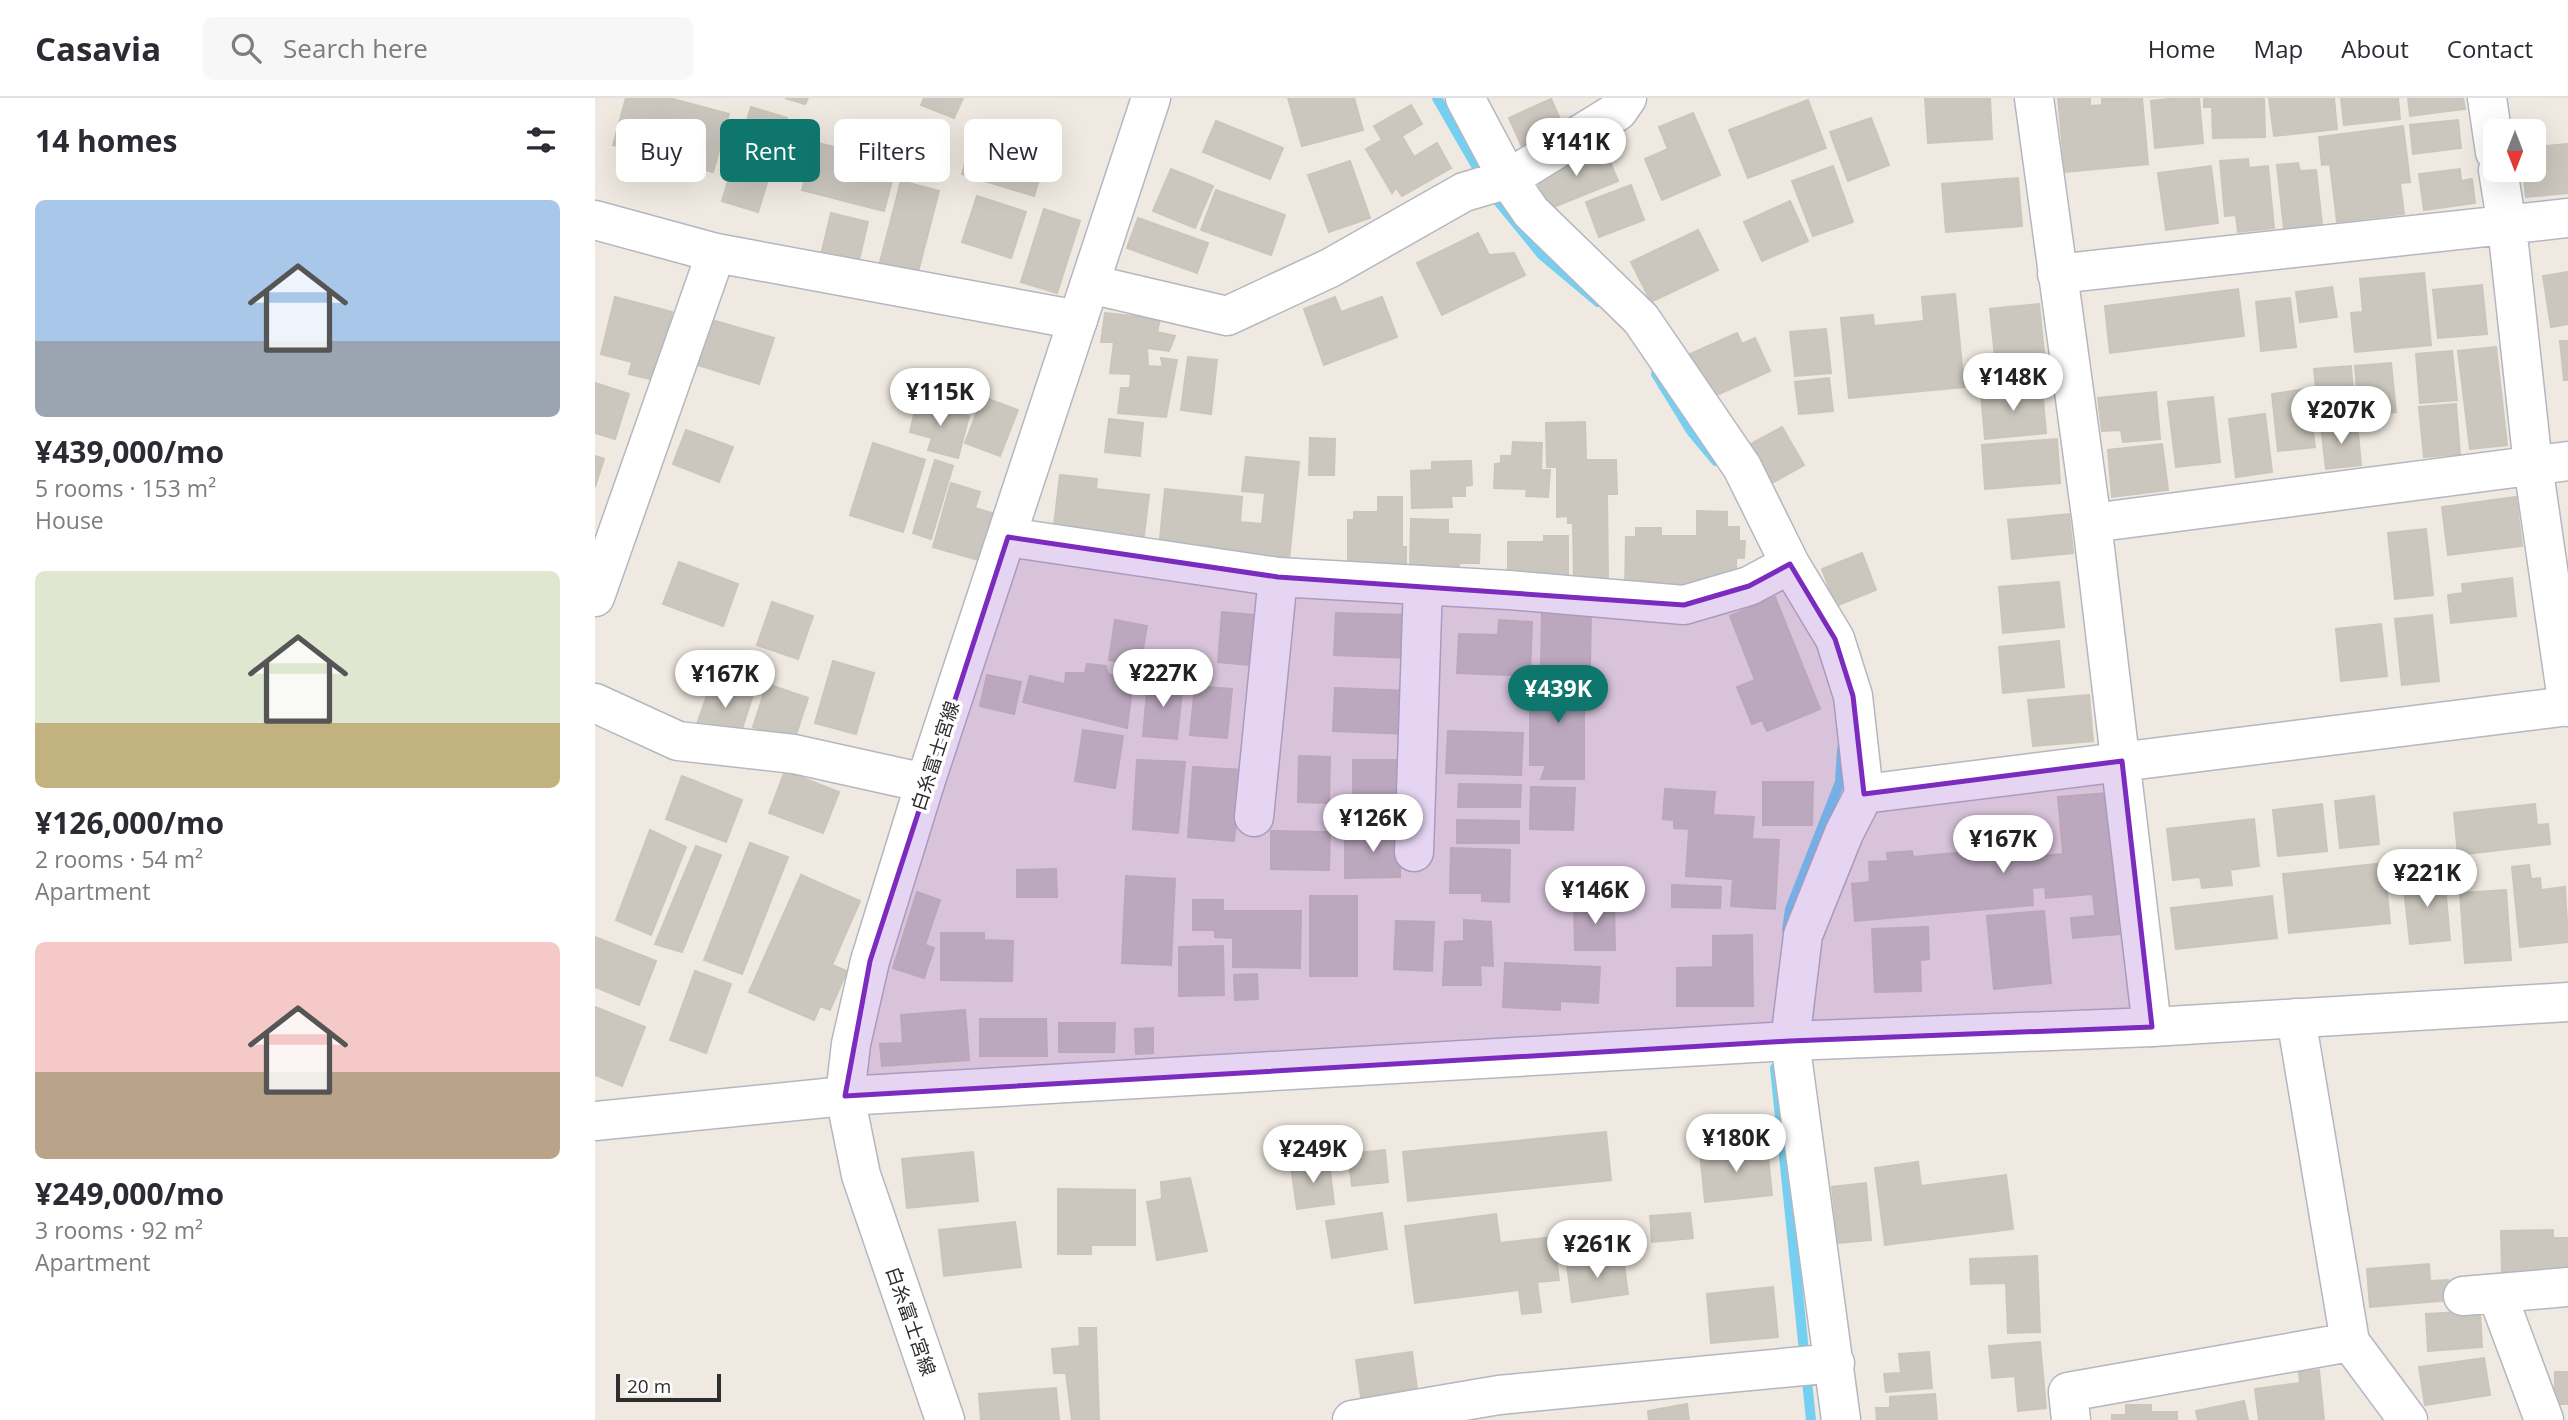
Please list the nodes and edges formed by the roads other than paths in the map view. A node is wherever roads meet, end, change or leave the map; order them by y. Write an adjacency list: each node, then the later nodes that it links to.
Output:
1 (1151, 98): 14 (street, 白糸富士宮線)
2 (1465, 98): 7 (street)
3 (1627, 98): 7 (street)
4 (2034, 98): 13 (street)
5 (2487, 98): 6 (street)
6 (2490, 119)
7 (1508, 179): 14 (street); 19 (street)
8 (2500, 182): 11 (street)
9 (2568, 218): 11 (street)
10 (595, 220): 12 (street)
11 (2507, 226): 13 (street); 16 (street)
12 (716, 253): 15 (street); 22 (street)
13 (2057, 274): 17 (street)
14 (1090, 284): 15 (street, 白糸富士宮線)
15 (1078, 320): 18 (street, 白糸富士宮線)
16 (2551, 463): 17 (street); 24 (street)
17 (2092, 523): 25 (street)
18 (1008, 537): 20 (street); 26 (street, 白糸富士宮線)
19 (1790, 564): 21 (street); 27 (street)
20 (1278, 577): 21 (street); 28 (street)
21 (1423, 585): 29 (street)
22 (595, 597)
23 (595, 703): 26 (street)
24 (2568, 707): 25 (street)
25 (2122, 761): 27 (street); 32 (street)
26 (925, 783): 34 (street, 白糸富士宮線)
27 (1864, 794): 33 (street)
28 (1254, 817)
29 (1414, 852)
30 (2568, 1002): 31 (street)
31 (2296, 1018): 32 (street); 37 (street)
32 (2152, 1027): 33 (street)
33 (1790, 1041): 34 (street); 38 (street)
34 (845, 1096): 35 (street); 40 (street, 白糸富士宮線)
35 (595, 1121)
36 (2568, 1287): 45 (street)
37 (2350, 1342): 43 (street); 44 (street)
38 (1835, 1363): 39 (street); 42 (street)
39 (1502, 1408): 41 (street)
40 (945, 1420)
41 (1352, 1420)
42 (1841, 1420)
43 (2071, 1420)
44 (2408, 1420)
45 (2544, 1420)

